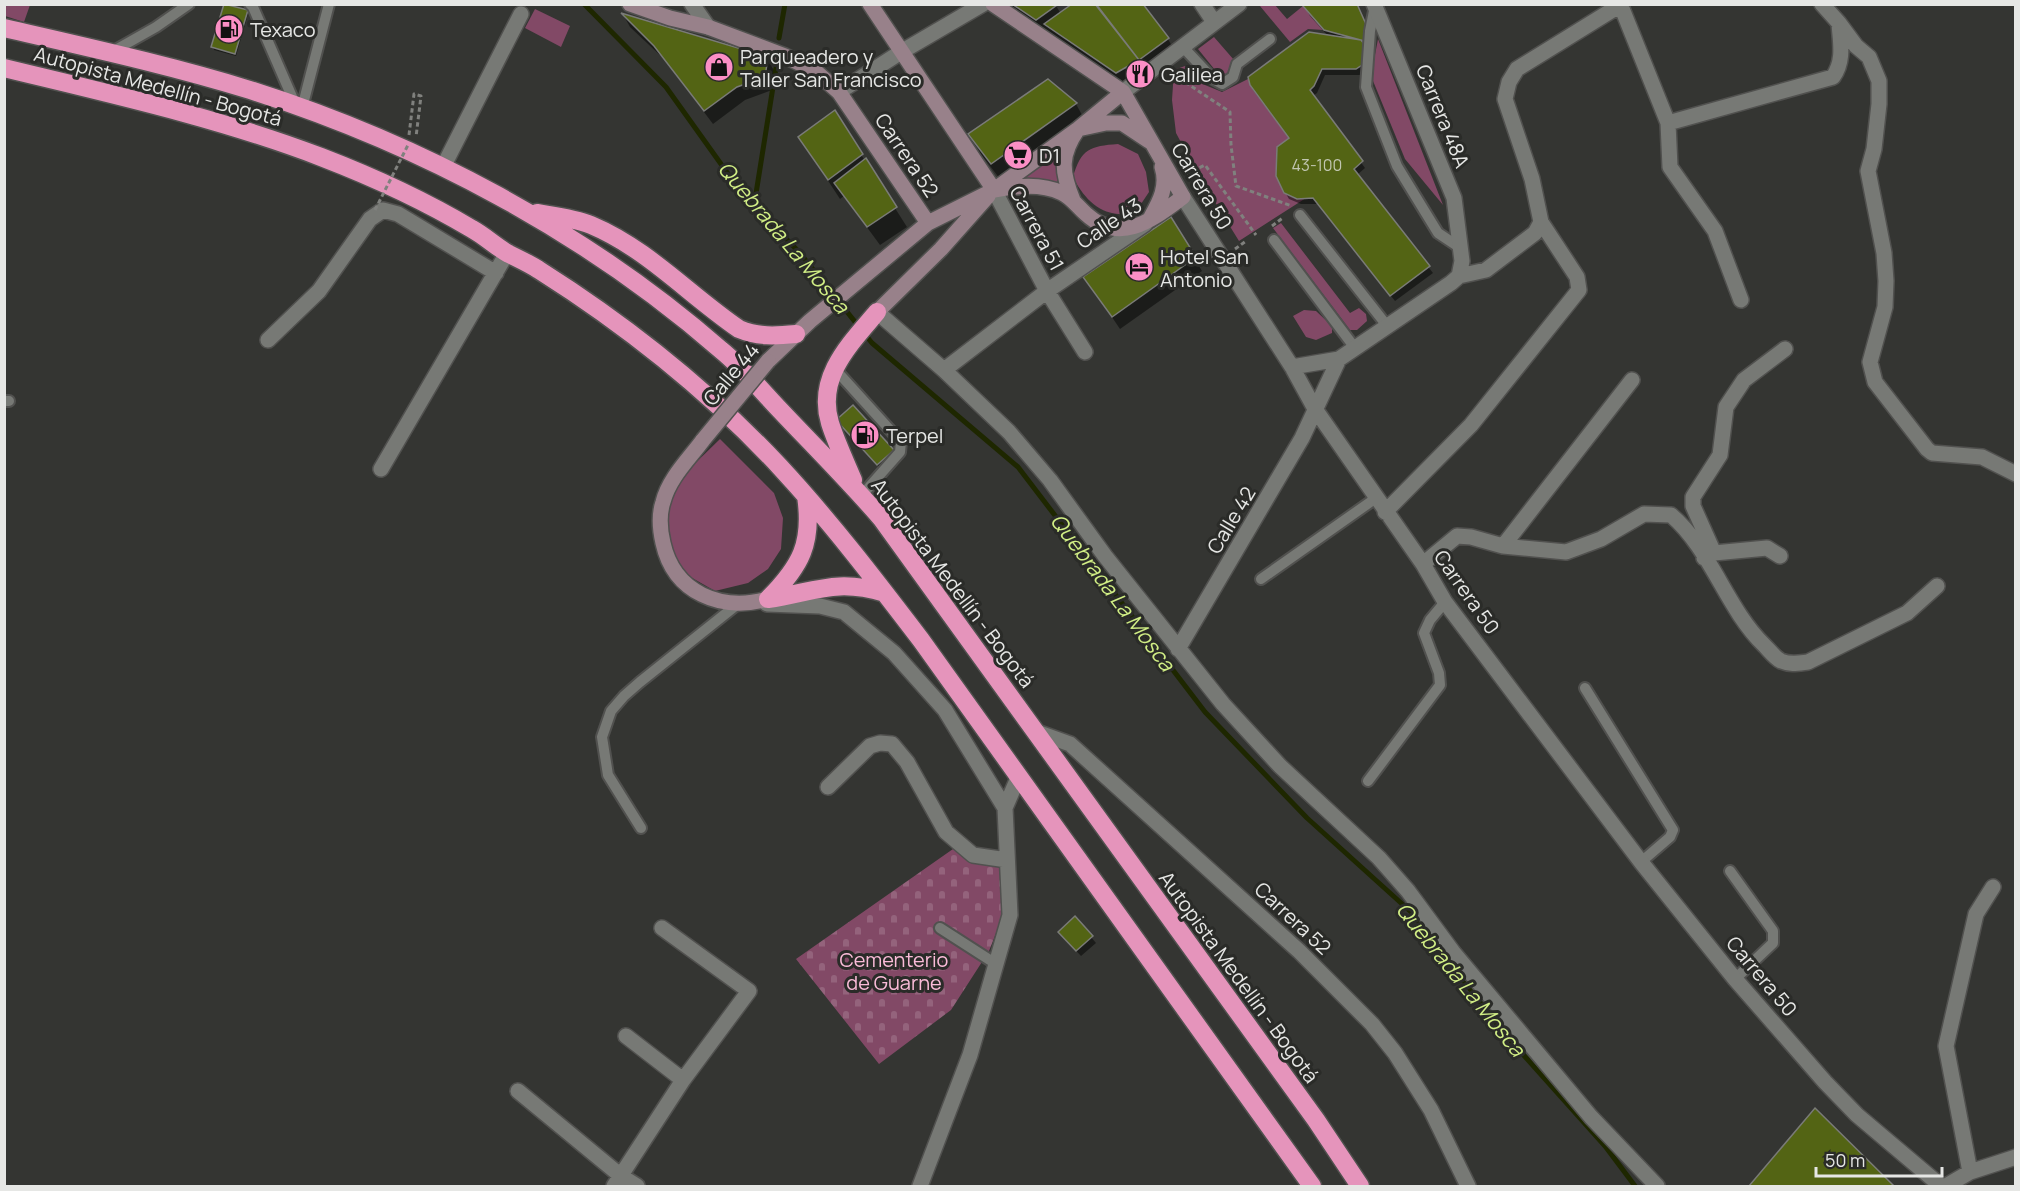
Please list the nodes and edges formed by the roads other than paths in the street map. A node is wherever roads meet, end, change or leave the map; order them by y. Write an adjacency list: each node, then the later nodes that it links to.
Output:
1 (189, 4): 23 (lane)
2 (250, 4): 27 (lane)
3 (329, 4): 27 (lane)
4 (630, 4): 15 (street, Carrera 52)
5 (691, 4): 15 (street); 18 (street)
6 (870, 4): 22 (street, Carrera 51)
7 (983, 4): 22 (street)
8 (993, 4): 26 (street, Carrera 50)
9 (1202, 4): 16 (street)
10 (1239, 4): 16 (street, Calle 44)
11 (1822, 4): 17 (street)
12 (1375, 5): 41 (street, Carrera 48A); 41 (lane)
13 (1621, 5): 28 (street); 38 (street)
14 (521, 14): 31 (street)
15 (670, 18): 18 (street, Carrera 52)
16 (1214, 22): 21 (street, Calle 44)
17 (1839, 23): 28 (street); 61 (street)
18 (708, 27): 25 (street, Carrera 52)
19 (4, 28): 23 (highway, Autopista Medellín - Bogotá)
20 (1270, 39): 21 (lane)
21 (1182, 46): 26 (street, Calle 44)
22 (901, 52): 25 (street); 32 (street, Carrera 51)
23 (110, 53): 27 (highway, Autopista Medellín - Bogotá)
24 (4, 68): 42 (highway, Autopista Medellín - Bogotá)
25 (839, 92): 39 (street, Carrera 52)
26 (1123, 93): 29 (street, Calle 44); 30 (street, Carrera 50)
27 (299, 107): 31 (highway, Autopista Medellín - Bogotá)
28 (1668, 123): 46 (street)
29 (1078, 129): 30 (street); 32 (street, Calle 44); 34 (street)
30 (1155, 148): 33 (street, Carrera 50); 37 (street)
31 (443, 167): 35 (highway, Autopista Medellín - Bogotá)
32 (994, 190): 34 (street); 39 (street, Calle 44); 45 (street, Carrera 51); 47 (street, Calle 44)
33 (1183, 197): 37 (street, Calle 43); 56 (street, Carrera 50)
34 (1073, 200): 37 (street)
35 (524, 211): 49 (highway); 62 (highway, Autopista Medellín - Bogotá)
36 (1298, 212): 48 (lane)
37 (1148, 222): 45 (street, Calle 43)
38 (1541, 222): 44 (street); 65 (street)
39 (928, 223): 49 (street, Calle 44)
40 (1274, 240): 51 (lane)
41 (1459, 247): 44 (street, Carrera 48A)
42 (507, 253): 43 (street); 63 (highway, Autopista Medellín - Bogotá)
43 (496, 273): 50 (street); 60 (street)
44 (1459, 276): 48 (street)
45 (1047, 291): 53 (street, Carrera 51); 57 (street, Calle 43)
46 (1741, 300)
47 (874, 316): 55 (highway); 57 (street)
48 (1388, 327): 51 (street)
49 (796, 334): 73 (street, Calle 44, bridge)
50 (268, 340)
51 (1355, 348): 54 (street)
52 (1785, 349): 67 (street)
53 (1084, 352)
54 (1339, 359): 56 (street); 59 (street, Calle 42)
55 (838, 361): 62 (highway); 62 (lane)
56 (1292, 367): 59 (street, Carrera 50)
57 (944, 370): 75 (street)
58 (1632, 380): 66 (street)
59 (1315, 409): 64 (street, Carrera 50); 75 (street, Calle 42)
60 (381, 469)
61 (2016, 474)
62 (859, 493): 77 (highway, Autopista Medellín - Bogotá)
63 (806, 496): 72 (highway, Autopista Medellín - Bogotá); 73 (highway)
64 (1376, 498): 65 (street, Carrera 50); 70 (lane)
65 (1385, 512): 69 (street, Carrera 50)
66 (1503, 546): 67 (street); 69 (street)
67 (1709, 556): 68 (street); 71 (street)
68 (1780, 556)
69 (1423, 564): 74 (street, Carrera 50)
70 (1261, 579)
71 (1937, 586)
72 (885, 593): 73 (highway); 78 (highway, Autopista Medellín - Bogotá)
73 (753, 602): 81 (street); 82 (lane)
74 (1446, 602): 79 (lane); 84 (street, Carrera 50)
75 (1178, 649): 102 (street)
76 (1585, 688): 84 (lane)
77 (1034, 731): 100 (highway, Autopista Medellín - Bogotá); 101 (street, Carrera 52)
78 (1018, 778): 81 (street); 99 (highway, Autopista Medellín - Bogotá)
79 (1368, 781)
80 (828, 787): 83 (street)
81 (1005, 808): 83 (street)
82 (642, 828)
83 (1007, 860): 89 (street)
84 (1641, 862): 90 (street, Carrera 50)
85 (1730, 871): 90 (lane)
86 (1994, 887): 95 (street)
87 (662, 928): 92 (street)
88 (940, 928): 89 (lane)
89 (996, 964): 98 (street)
90 (1736, 979): 103 (street, Carrera 50)
91 (626, 1036): 92 (street)
92 (683, 1080): 96 (street)
93 (518, 1091): 96 (street)
94 (2016, 1157): 95 (street)
95 (1970, 1172): 103 (street)
96 (618, 1181): 97 (street)
97 (637, 1186)
98 (920, 1186)
99 (1312, 1186)
100 (1360, 1186)
101 (1468, 1186)
102 (1657, 1186)
103 (1943, 1186)

